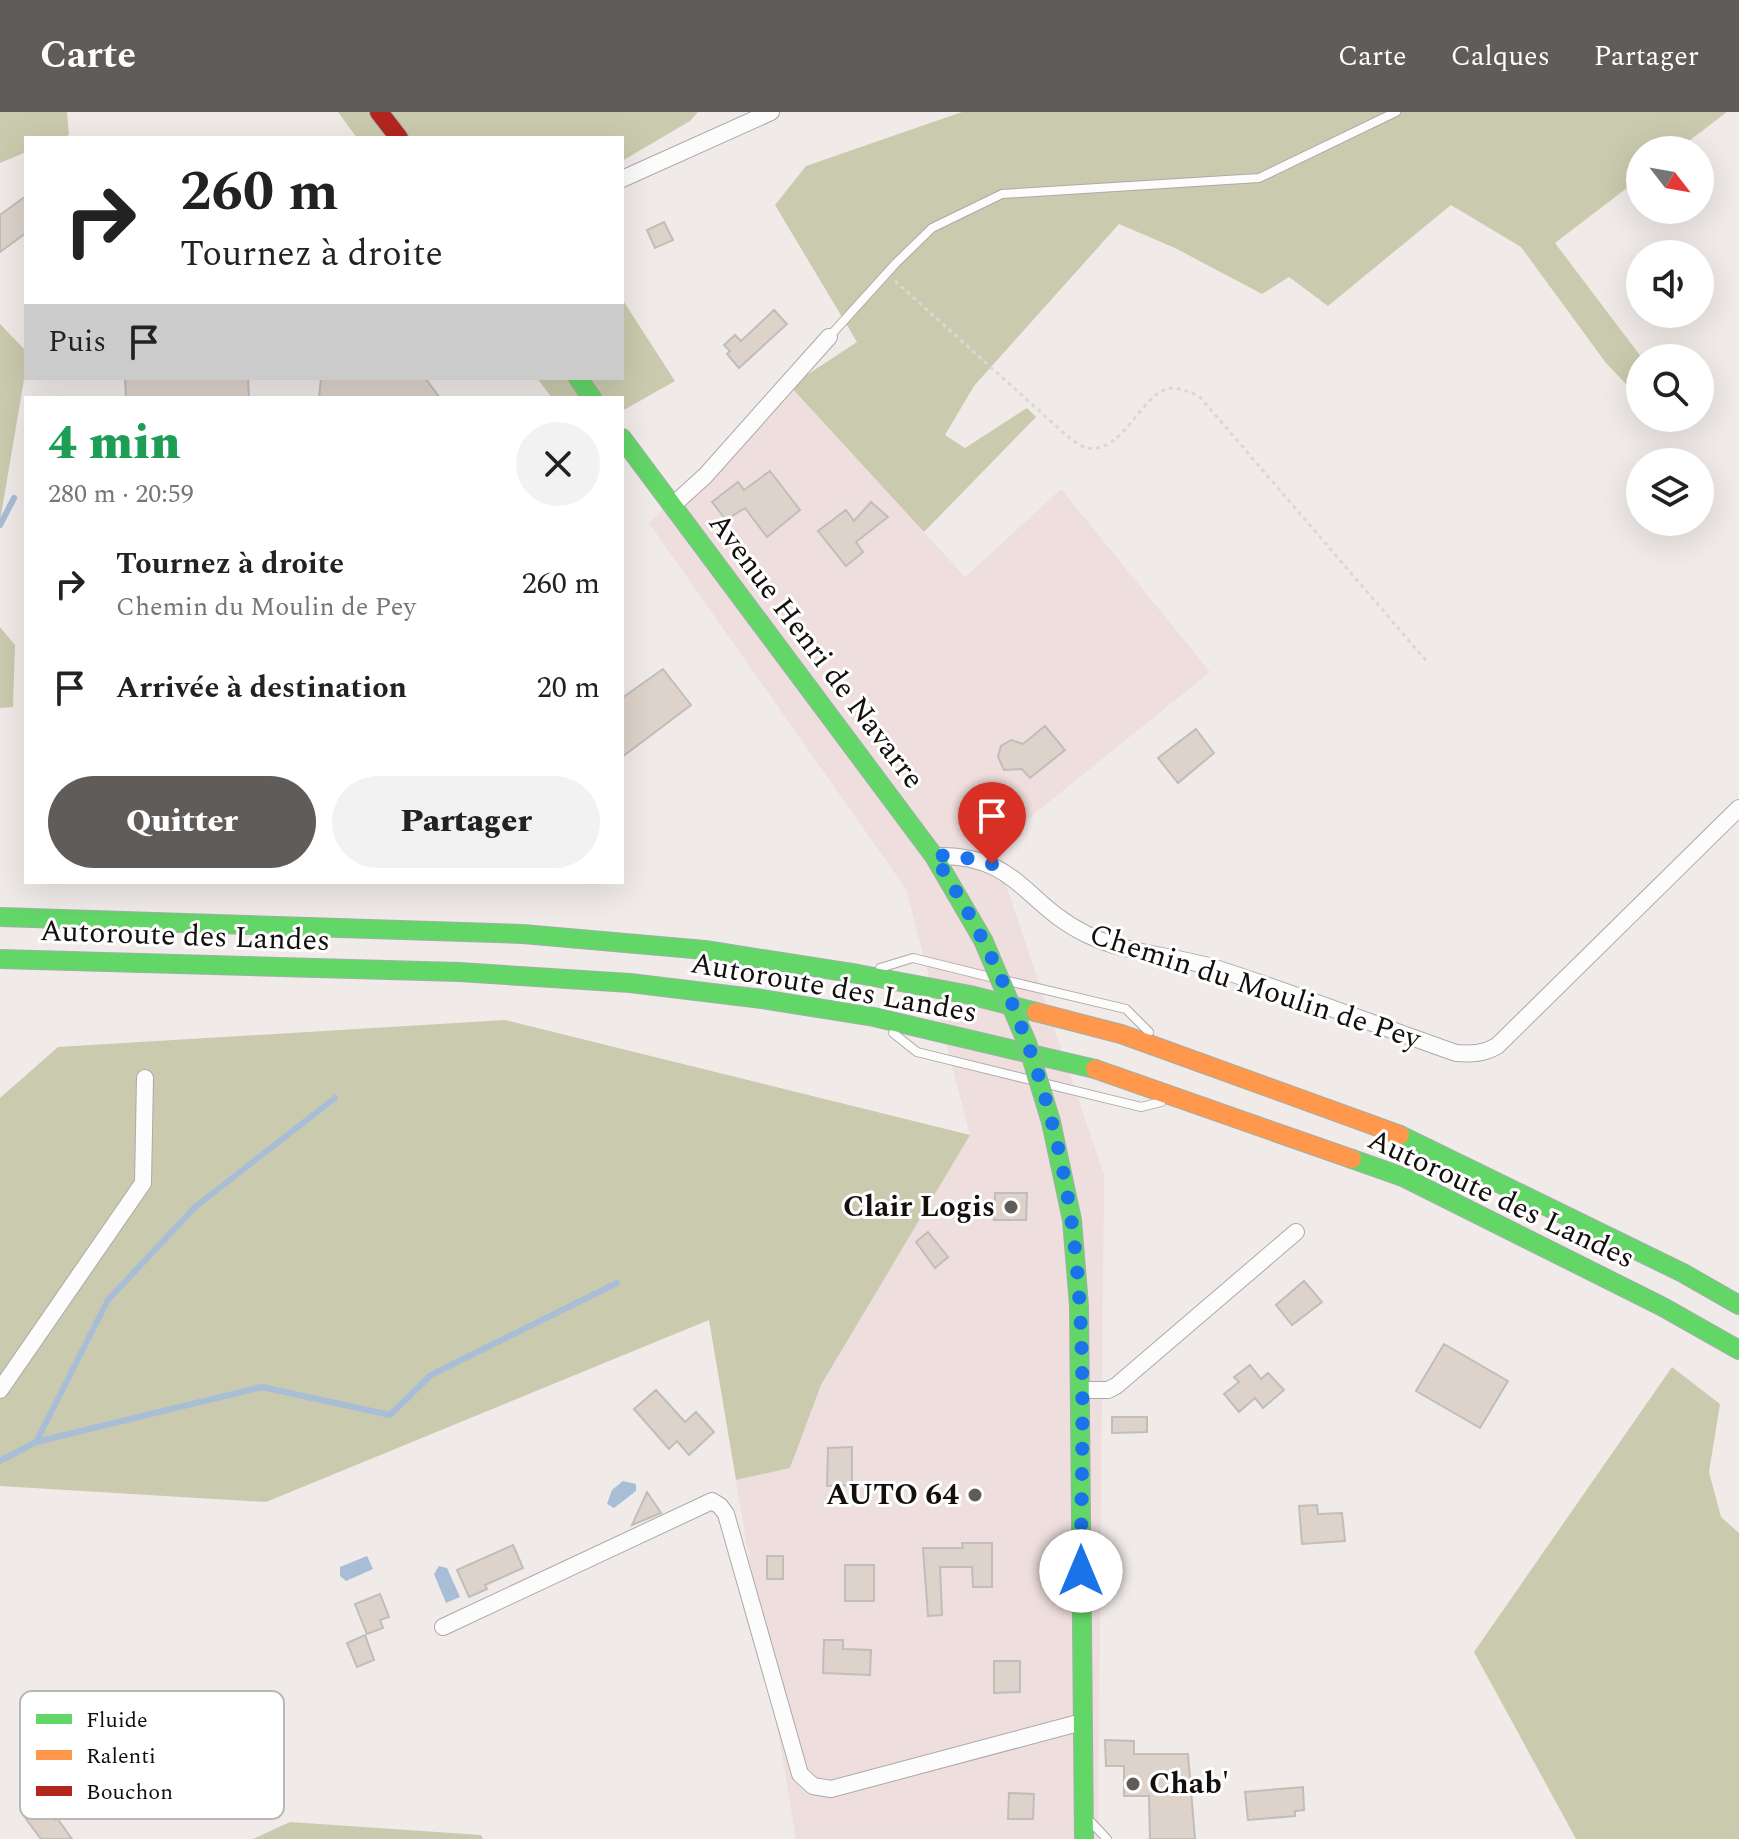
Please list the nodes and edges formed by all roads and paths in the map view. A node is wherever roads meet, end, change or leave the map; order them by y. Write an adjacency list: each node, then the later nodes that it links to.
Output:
1 (379, 112): 4 (main road)
2 (771, 112): 5 (street)
3 (1396, 112): 6 (lane)
4 (397, 136)
5 (624, 178)
6 (886, 274): 7 (lane); 10 (path)
7 (829, 337): 9 (street)
8 (624, 441): 9 (main road, Avenue Henri de Navarre)
9 (672, 506): 12 (main road, Avenue Henri de Navarre)
10 (1429, 664)
11 (1739, 808): 12 (street, Chemin du Moulin de Pey)
12 (934, 856): 20 (main road, Avenue Henri de Navarre, bridge)
13 (0, 917): 17 (main road, Autoroute des Landes)
14 (0, 959): 18 (main road, Autoroute des Landes)
15 (145, 1078): 19 (street)
16 (1296, 1232): 20 (street)
17 (1739, 1305)
18 (1739, 1350)
19 (0, 1390)
20 (1081, 1390): 22 (main road, Avenue Henri de Navarre)
21 (443, 1627): 22 (street)
22 (1082, 1722): 23 (main road, Avenue Henri de Navarre)
23 (1083, 1815): 24 (main road, Avenue Henri de Navarre); 25 (lane)
24 (1084, 1839)
25 (1107, 1839)

